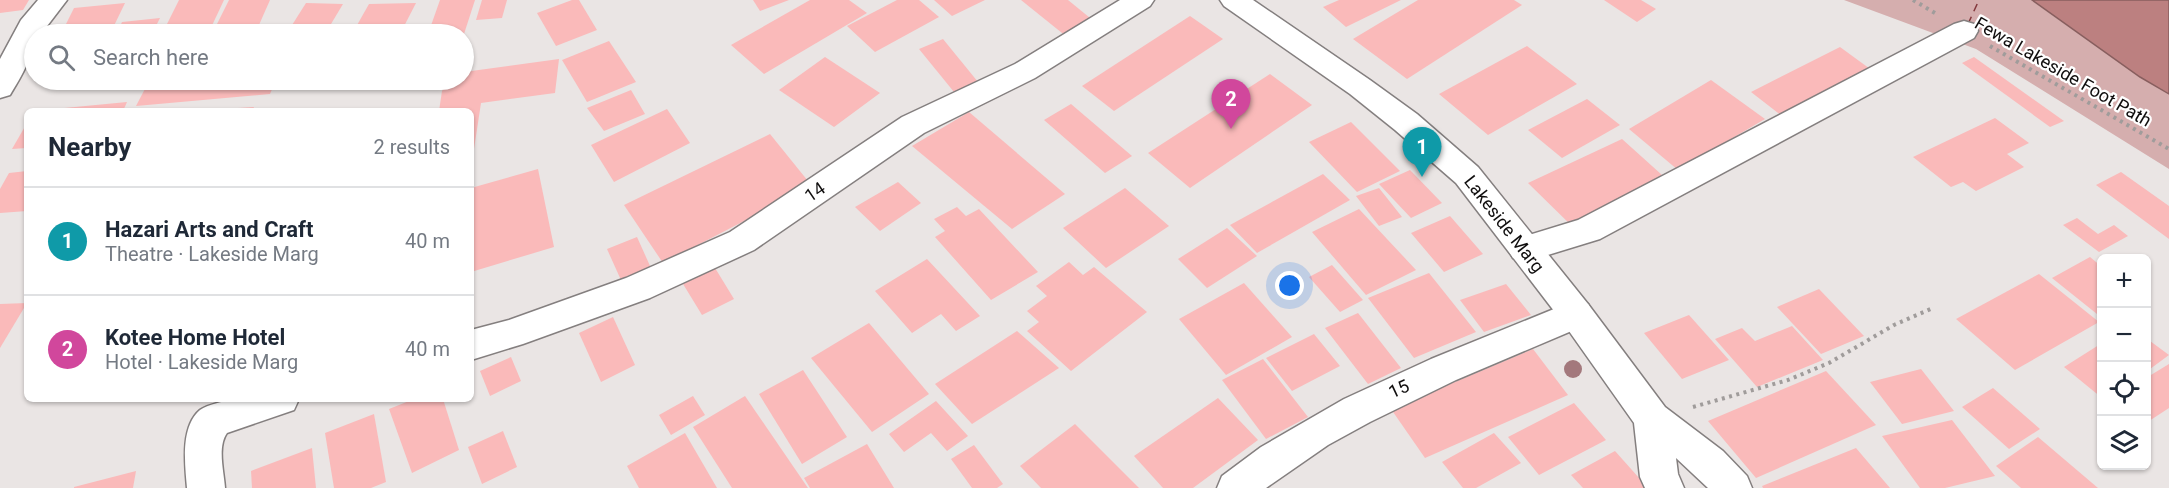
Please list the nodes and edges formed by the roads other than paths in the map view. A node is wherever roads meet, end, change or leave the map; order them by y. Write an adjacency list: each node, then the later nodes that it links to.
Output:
1 (54, 0): 4 (street)
2 (1140, 0): 10 (street, 14 / 14)
3 (1234, 0): 8 (street, Lakeside Marg)
4 (34, 24)
5 (1964, 31): 8 (street)
6 (24, 41): 7 (street)
7 (0, 88)
8 (1525, 249): 9 (street, Lakeside Marg)
9 (1576, 314): 12 (street, Lakeside Marg); 14 (street, 15 / 15)
10 (474, 344)
11 (272, 402): 13 (street)
12 (1652, 418): 15 (street, Lakeside Marg); 16 (street, Lakeside Marg)
13 (206, 488)
14 (1236, 488)
15 (1665, 488)
16 (1733, 488)

